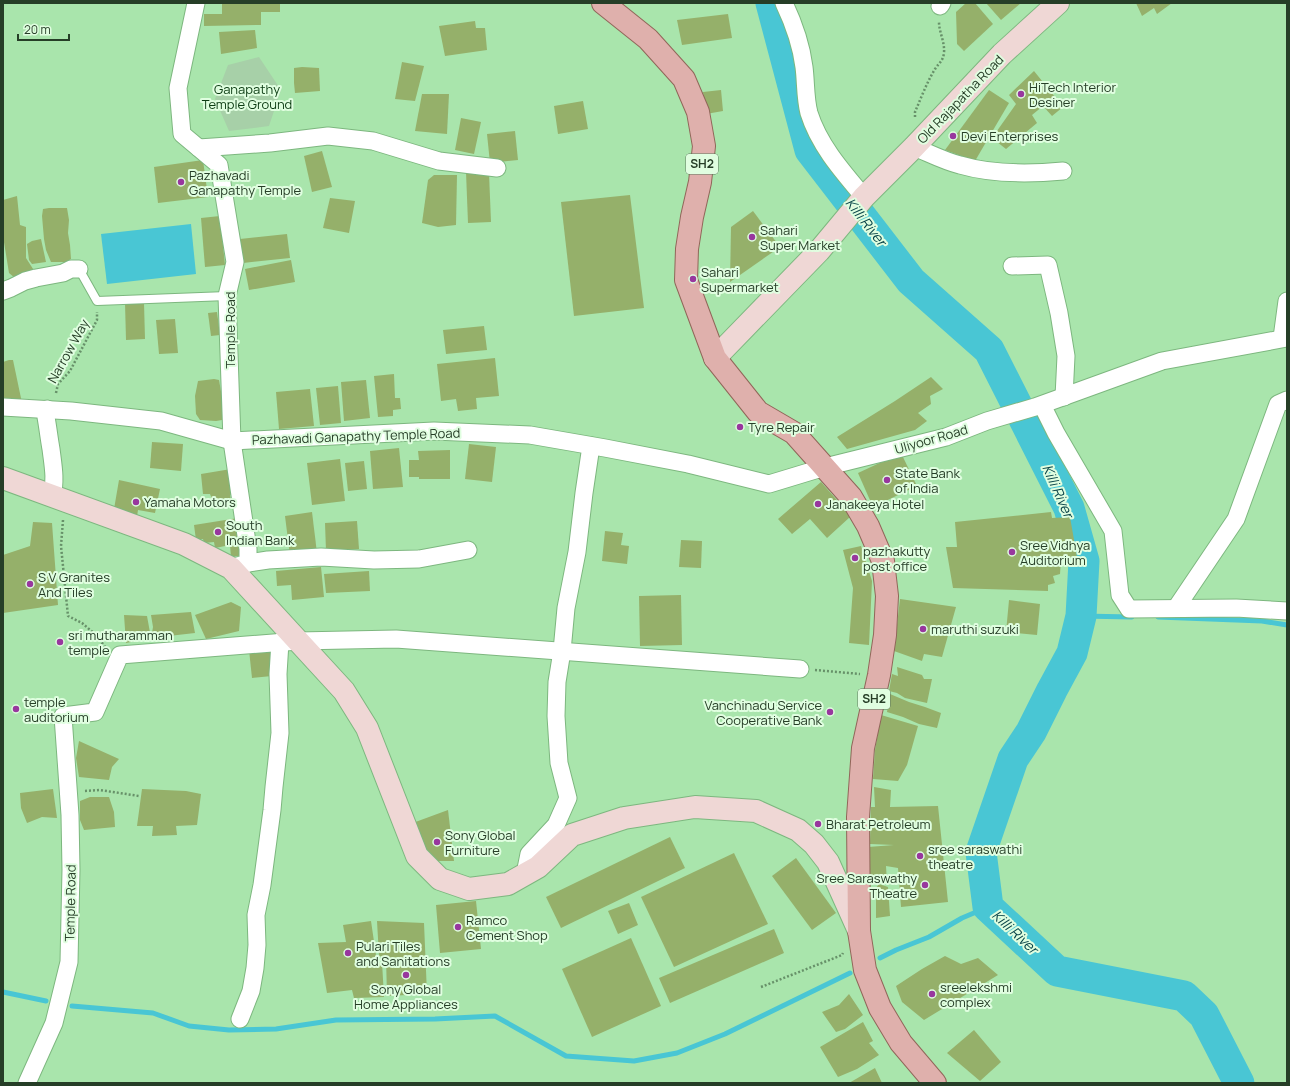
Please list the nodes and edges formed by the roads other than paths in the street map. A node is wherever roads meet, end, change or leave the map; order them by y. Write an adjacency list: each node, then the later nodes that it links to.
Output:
1 (196, 3): 6 (street, Temple Road)
2 (603, 3): 16 (main road, SH2)
3 (784, 3): 9 (street)
4 (1058, 3): 5 (main road, Old Rajapatha Road)
5 (914, 147): 8 (street); 9 (main road, Old Rajapatha Road)
6 (199, 148): 7 (street); 13 (street, Temple Road)
7 (496, 168)
8 (1063, 171)
9 (864, 196): 16 (main road, Old Rajapatha Road)
10 (1012, 266): 17 (street)
11 (79, 270): 12 (street); 13 (lane)
12 (3, 291)
13 (227, 296): 22 (street, Temple Road)
14 (1287, 302): 15 (street)
15 (1284, 338): 17 (street, Uliyoor Road)
16 (715, 358): 24 (main road, SH2)
17 (1064, 397): 19 (street, Uliyoor Road)
18 (1287, 400): 29 (street)
19 (1039, 406): 24 (street, Uliyoor Road); 29 (street)
20 (3, 407): 21 (street, Pazhavadi Ganapathy Temple Road)
21 (51, 410): 22 (street, Pazhavadi Ganapathy Temple Road); 26 (street)
22 (232, 441): 23 (street, Pazhavadi Ganapathy Temple Road); 28 (street, Temple Road)
23 (591, 446): 24 (street, Pazhavadi Ganapathy Temple Road); 32 (street)
24 (825, 467): 35 (main road, SH2)
25 (3, 478): 26 (main road)
26 (58, 498): 28 (main road)
27 (468, 550): 28 (street)
28 (240, 566): 31 (main road)
29 (1176, 608): 30 (street)
30 (1287, 611)
31 (289, 641): 32 (street); 34 (main road); 36 (street); 37 (street, Temple Road)
32 (562, 651): 33 (street); 34 (street)
33 (800, 669)
34 (525, 874): 35 (main road)
35 (860, 938): 38 (main road, SH2)
36 (240, 1019)
37 (27, 1083)
38 (935, 1083)

